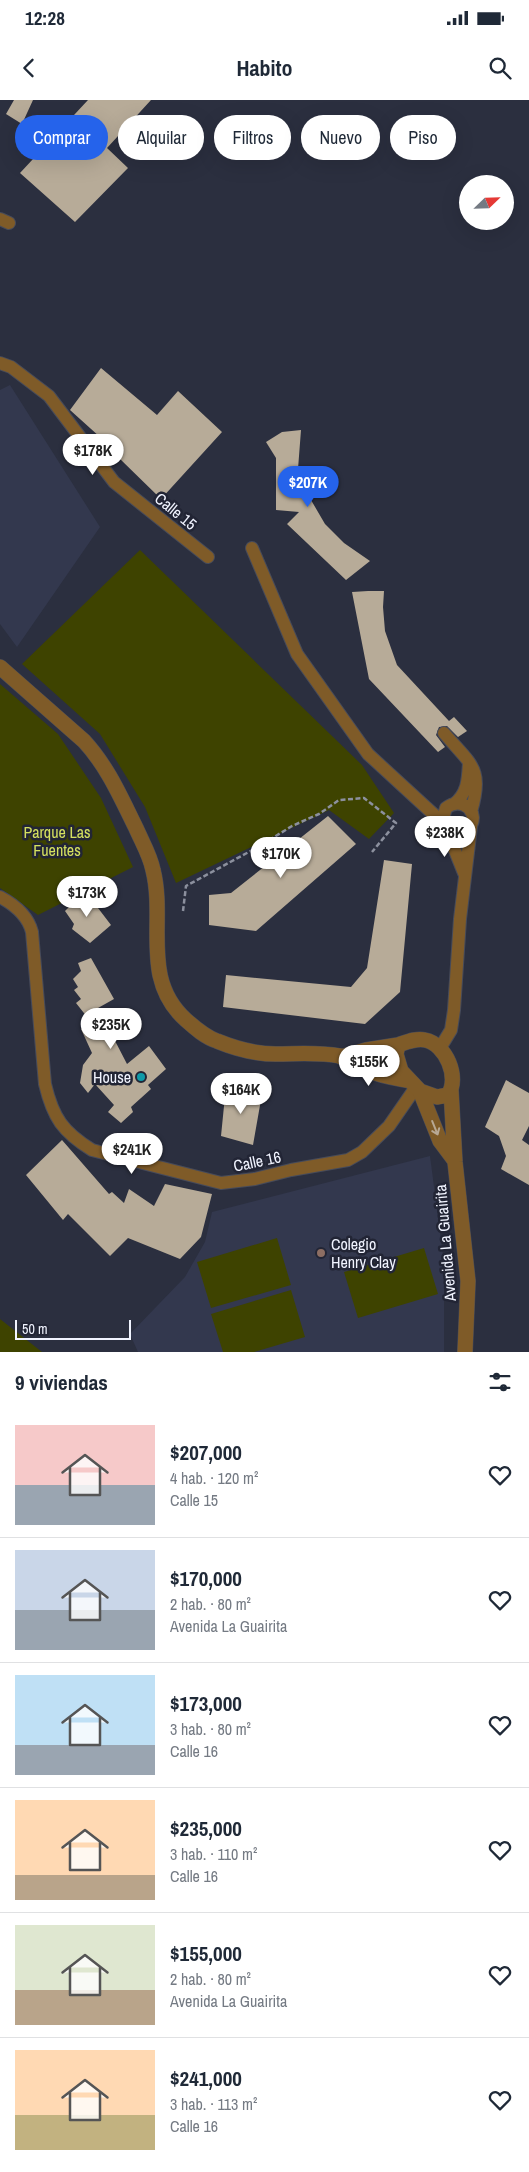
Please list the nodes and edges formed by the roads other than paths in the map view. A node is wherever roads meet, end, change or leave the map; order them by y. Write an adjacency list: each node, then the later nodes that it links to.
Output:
1 (0, 363): 3 (street, Calle 15)
2 (252, 548): 9 (street)
3 (208, 557)
4 (0, 667): 15 (street)
5 (444, 733): 6 (street)
6 (468, 762): 7 (street); 8 (street)
7 (454, 804): 8 (street); 9 (street)
8 (471, 812): 10 (street)
9 (444, 827): 10 (street); 11 (street)
10 (471, 828): 11 (street)
11 (465, 876): 14 (street)
12 (0, 897): 16 (street, Calle 16)
13 (398, 1046): 14 (street); 15 (street); 16 (street, Avenida La Guairita)
14 (440, 1048): 17 (street, Avenida La Guairita)
15 (341, 1057): 16 (street)
16 (415, 1086): 17 (street); 18 (street, Avenida La Guairita, one-way to 18)
17 (451, 1090): 18 (street, Avenida La Guairita)
18 (455, 1162): 19 (street, Avenida La Guairita)
19 (466, 1352)

